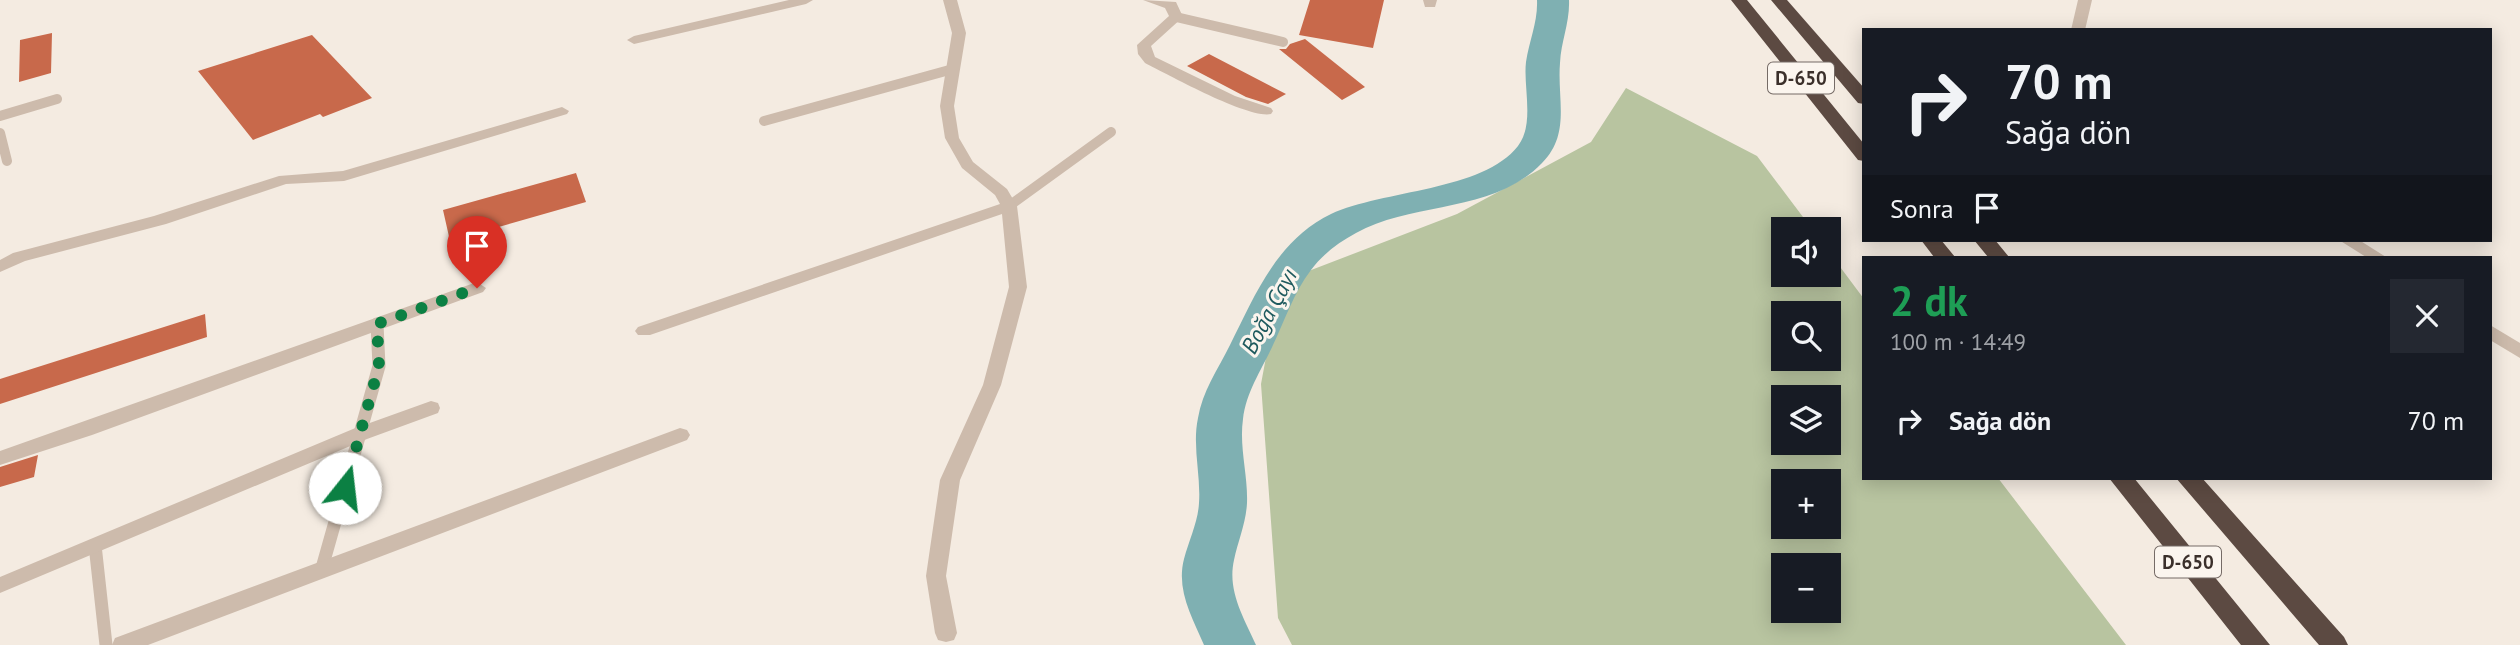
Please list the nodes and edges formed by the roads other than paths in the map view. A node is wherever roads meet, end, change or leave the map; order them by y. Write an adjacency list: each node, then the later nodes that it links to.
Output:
1 (806, 0): 9 (street)
2 (950, 0): 11 (street)
3 (1150, 0): 7 (street)
4 (1739, 0): 20 (highway, D-650)
5 (1779, 0): 12 (highway)
6 (2085, 0): 8 (street)
7 (1175, 17): 10 (lane); 15 (street)
8 (2078, 28)
9 (634, 40)
10 (1283, 42)
11 (953, 69): 17 (lane); 22 (street)
12 (1862, 97)
13 (57, 99): 16 (lane)
14 (562, 111): 29 (street)
15 (1266, 111)
16 (0, 116)
17 (764, 121)
18 (1111, 132): 22 (lane)
19 (0, 133): 21 (lane)
20 (1862, 154)
21 (7, 161)
22 (1009, 206): 32 (street); 44 (street)
23 (1933, 242): 26 (highway)
24 (1986, 242): 27 (highway)
25 (2351, 242): 28 (street)
26 (1944, 256)
27 (1998, 256)
28 (2376, 256)
29 (0, 267)
30 (477, 288): 31 (street)
31 (377, 324): 36 (lane); 38 (street)
32 (644, 331)
33 (2492, 332): 34 (street)
34 (2520, 352)
35 (431, 408): 36 (street)
36 (360, 434): 41 (street); 42 (lane)
37 (680, 435): 42 (street)
38 (0, 458)
39 (2123, 480): 47 (highway, D-650)
40 (2190, 480): 48 (highway)
41 (95, 545): 43 (street); 45 (lane)
42 (322, 568): 46 (street)
43 (2, 584)
44 (946, 633)
45 (106, 645)
46 (123, 645)
47 (2256, 645)
48 (2335, 645)

